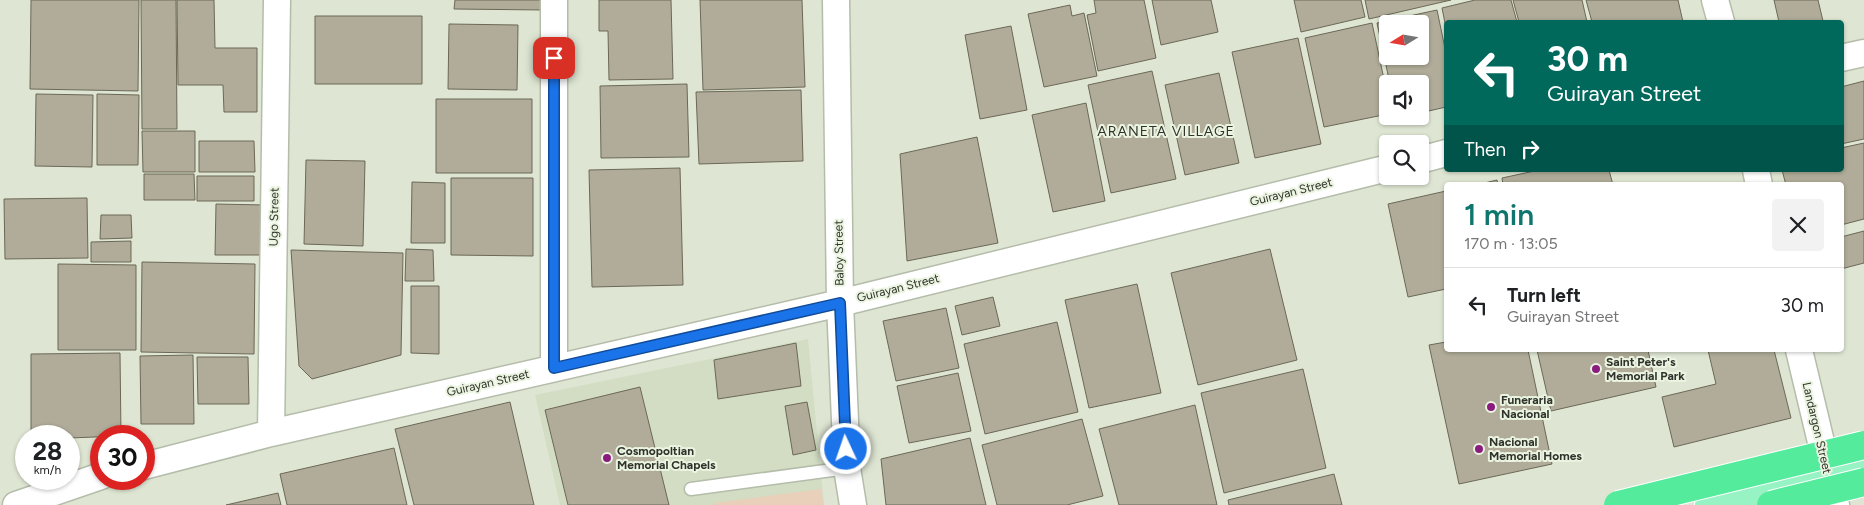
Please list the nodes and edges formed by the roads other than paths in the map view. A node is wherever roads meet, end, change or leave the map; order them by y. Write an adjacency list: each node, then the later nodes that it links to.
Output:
1 (277, 0): 14 (street, Ugo Street)
2 (554, 0): 13 (street)
3 (836, 0): 11 (street, Baloy Street)
4 (1715, 0): 5 (street)
5 (1720, 20)
6 (1864, 53): 7 (street)
7 (1844, 57)
8 (1444, 154): 9 (street)
9 (1429, 158)
10 (1379, 170): 11 (street, Guirayan Street)
11 (840, 303): 13 (street, Guirayan Street); 18 (street, Baloy Street)
12 (1799, 352): 19 (street, Landargon Street)
13 (554, 368): 14 (street, Guirayan Street)
14 (271, 433): 16 (street, Guirayan Street)
15 (1864, 445): 25 (highway, bridge)
16 (155, 463)
17 (1864, 467): 19 (main road)
18 (847, 468): 22 (lane); 24 (street, Baloy Street)
19 (1828, 476): 26 (main road); 28 (street, Landargon Street)
20 (90, 480): 23 (street)
21 (1864, 482): 27 (highway, bridge)
22 (691, 489)
23 (16, 505)
24 (853, 505)
25 (1618, 505)
26 (1709, 505)
27 (1771, 505)
28 (1836, 505)

